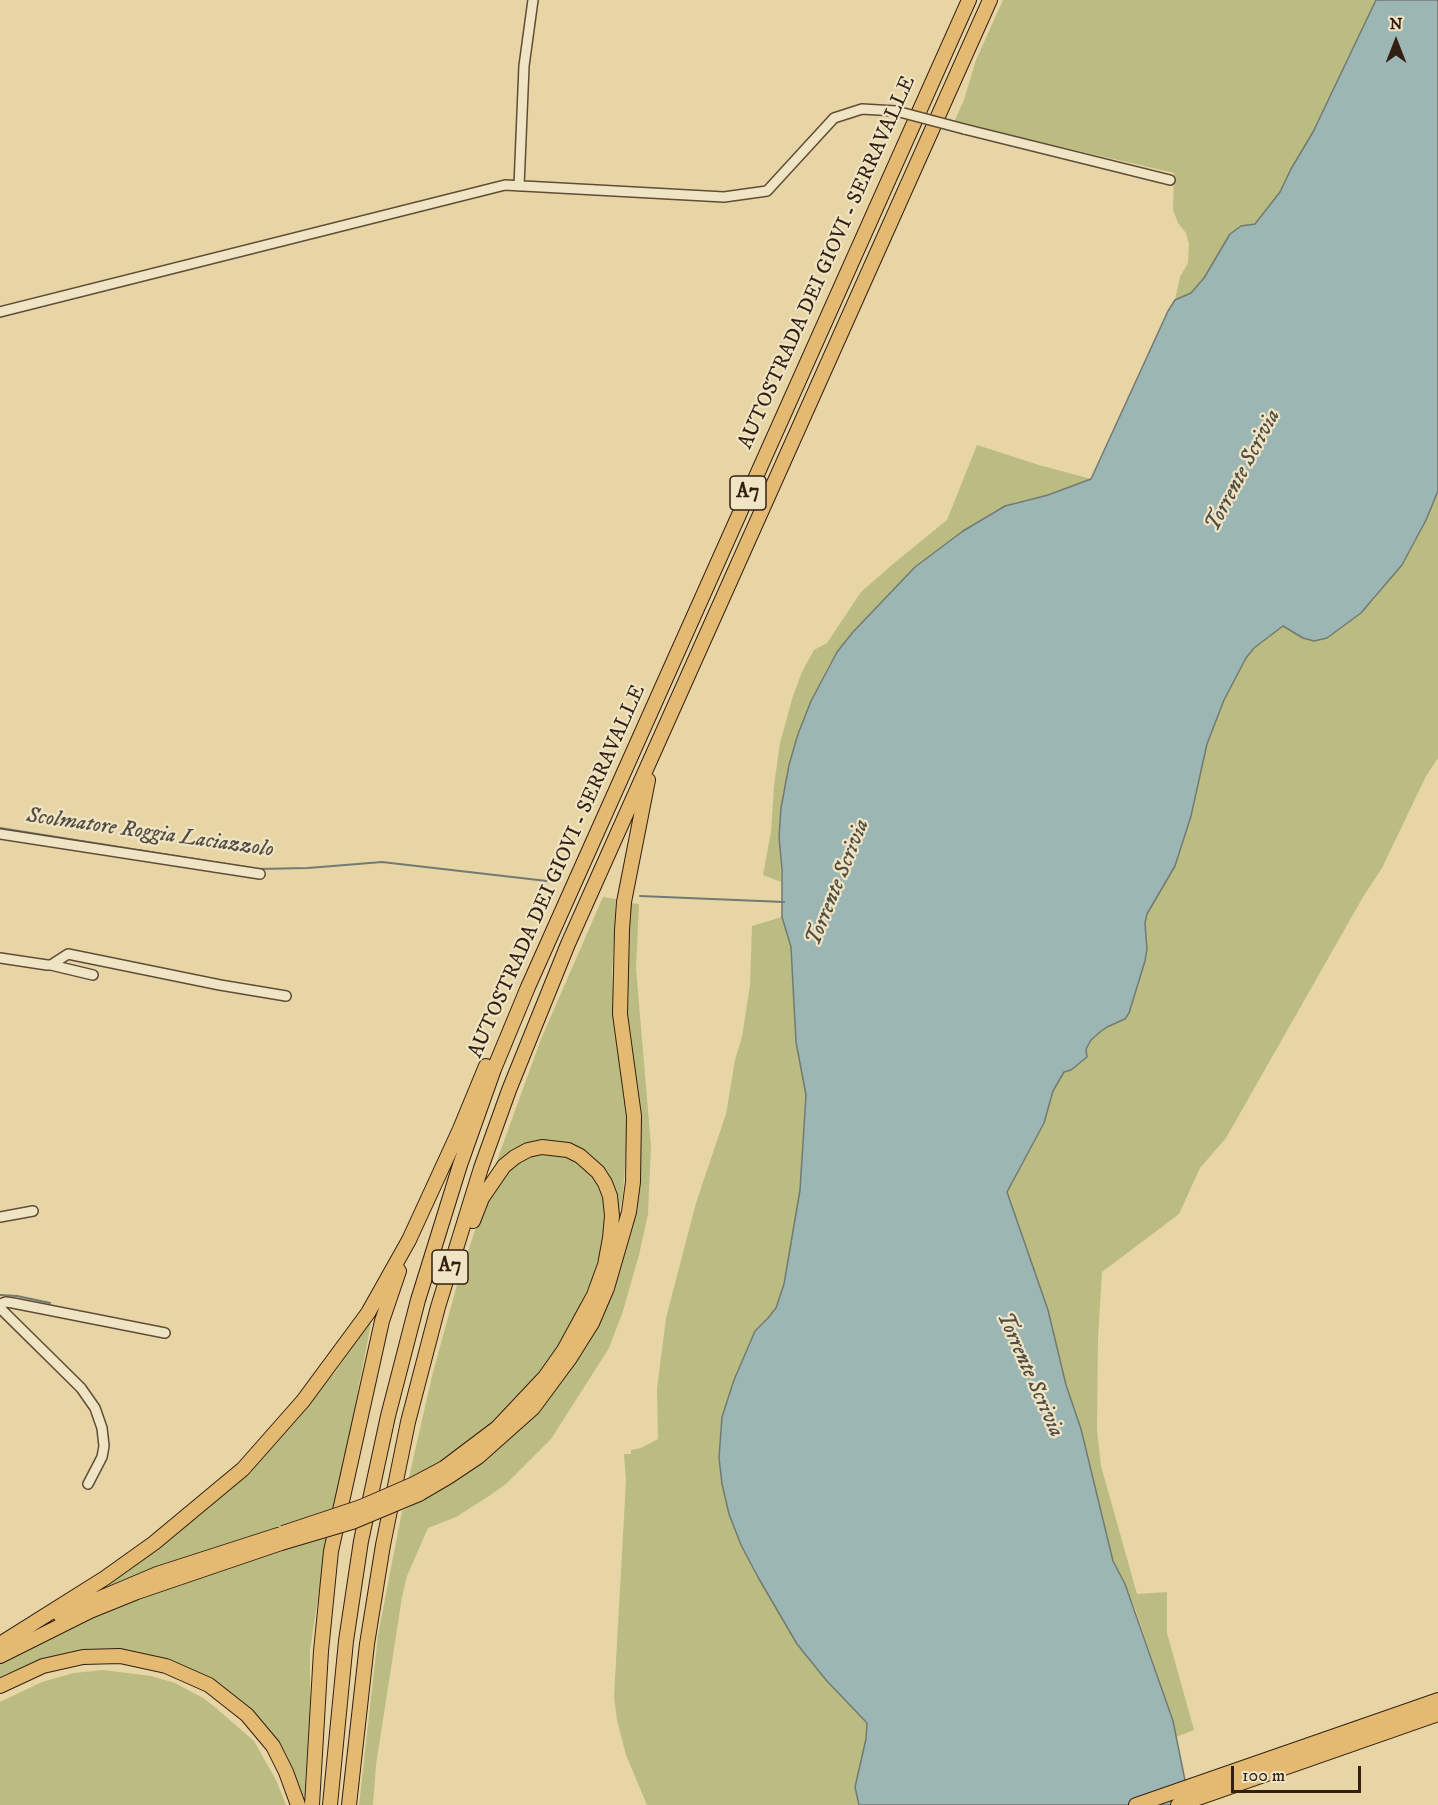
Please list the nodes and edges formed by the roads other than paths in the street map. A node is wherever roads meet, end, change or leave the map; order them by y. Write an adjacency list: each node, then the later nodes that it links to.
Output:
1 (533, 0): 5 (street)
2 (969, 0): 13 (highway, AUTOSTRADA DEI GIOVI - SERRAVALLE / A7)
3 (990, 0): 7 (highway, AUTOSTRADA DEI GIOVI - SERRAVALLE / A7)
4 (1170, 180): 5 (street, bridge)
5 (519, 186): 6 (street)
6 (0, 312)
7 (652, 757): 19 (highway, AUTOSTRADA DEI GIOVI - SERRAVALLE / A7); 22 (highway)
8 (0, 834): 9 (street)
9 (260, 874)
10 (0, 958): 11 (street)
11 (51, 965): 12 (street); 14 (street)
12 (93, 975)
13 (528, 987): 17 (highway); 33 (highway, AUTOSTRADA DEI GIOVI - SERRAVALLE / A7)
14 (286, 996)
15 (33, 1211): 16 (street)
16 (0, 1216)
17 (409, 1240): 24 (highway); 32 (highway)
18 (0, 1306): 20 (street); 21 (street)
19 (438, 1307): 22 (highway); 34 (highway, AUTOSTRADA DEI GIOVI - SERRAVALLE / A7)
20 (165, 1333)
21 (88, 1484)
22 (417, 1489): 23 (highway, bridge)
23 (282, 1538): 24 (highway); 26 (highway)
24 (20, 1632): 25 (highway)
25 (0, 1644)
26 (0, 1656)
27 (0, 1686): 31 (highway)
28 (1438, 1700): 30 (highway)
29 (1438, 1714): 30 (highway)
30 (1244, 1775): 35 (highway); 36 (highway)
31 (298, 1805)
32 (312, 1805)
33 (330, 1805)
34 (349, 1805)
35 (1136, 1805)
36 (1178, 1805)

